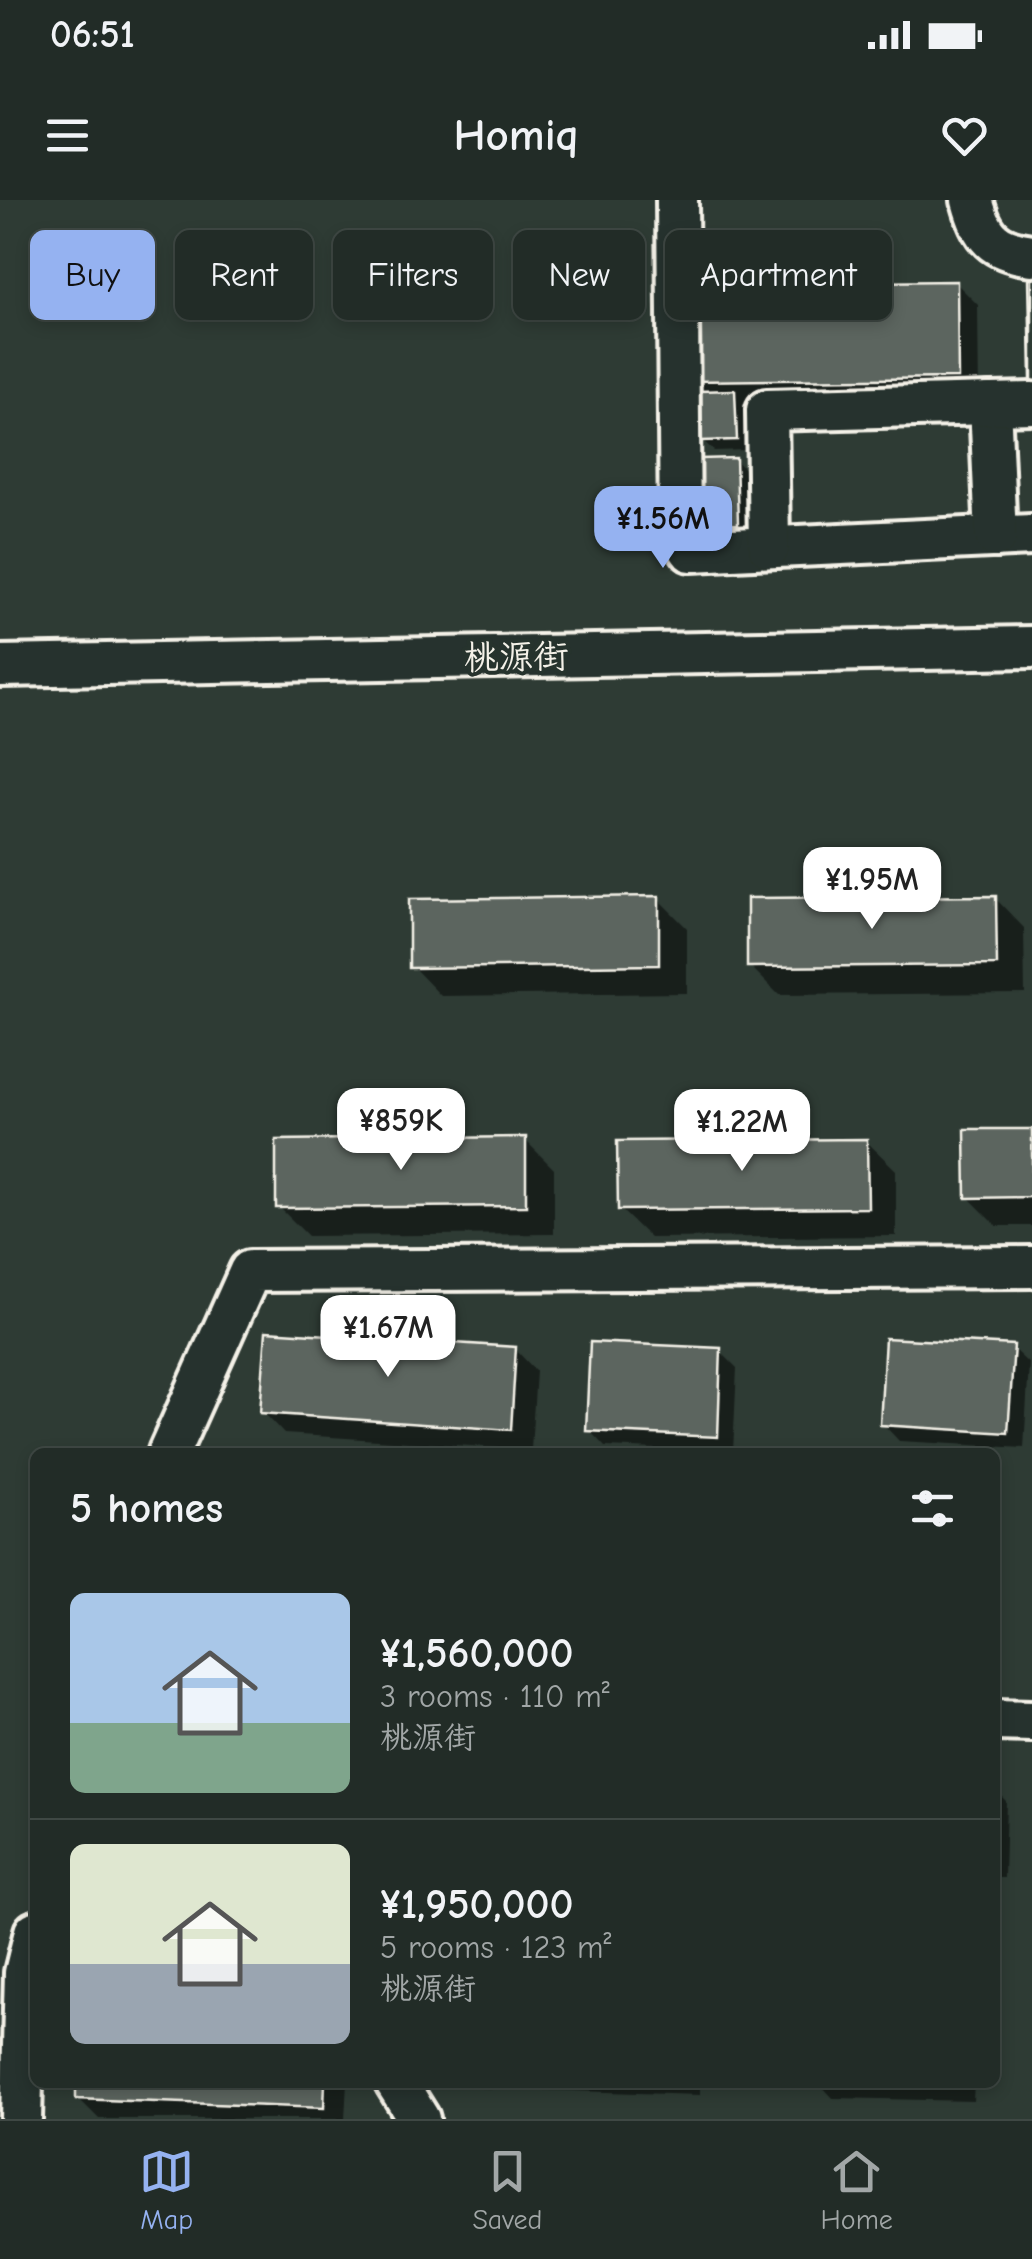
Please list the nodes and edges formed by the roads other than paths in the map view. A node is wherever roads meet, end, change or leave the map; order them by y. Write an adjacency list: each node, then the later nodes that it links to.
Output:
1 (678, 200): 7 (street)
2 (972, 200): 3 (street)
3 (1032, 255)
4 (1032, 403): 5 (street)
5 (990, 404): 6 (street); 7 (street)
6 (1014, 536): 7 (street)
7 (769, 547)
8 (1032, 647): 9 (street, 桃源街)
9 (0, 666)
10 (1032, 1267): 11 (street)
11 (171, 1448)
12 (1000, 1720): 13 (street)
13 (1032, 1721)
14 (30, 1952): 16 (street)
15 (400, 2088): 17 (street)
16 (21, 2119)
17 (419, 2119)

